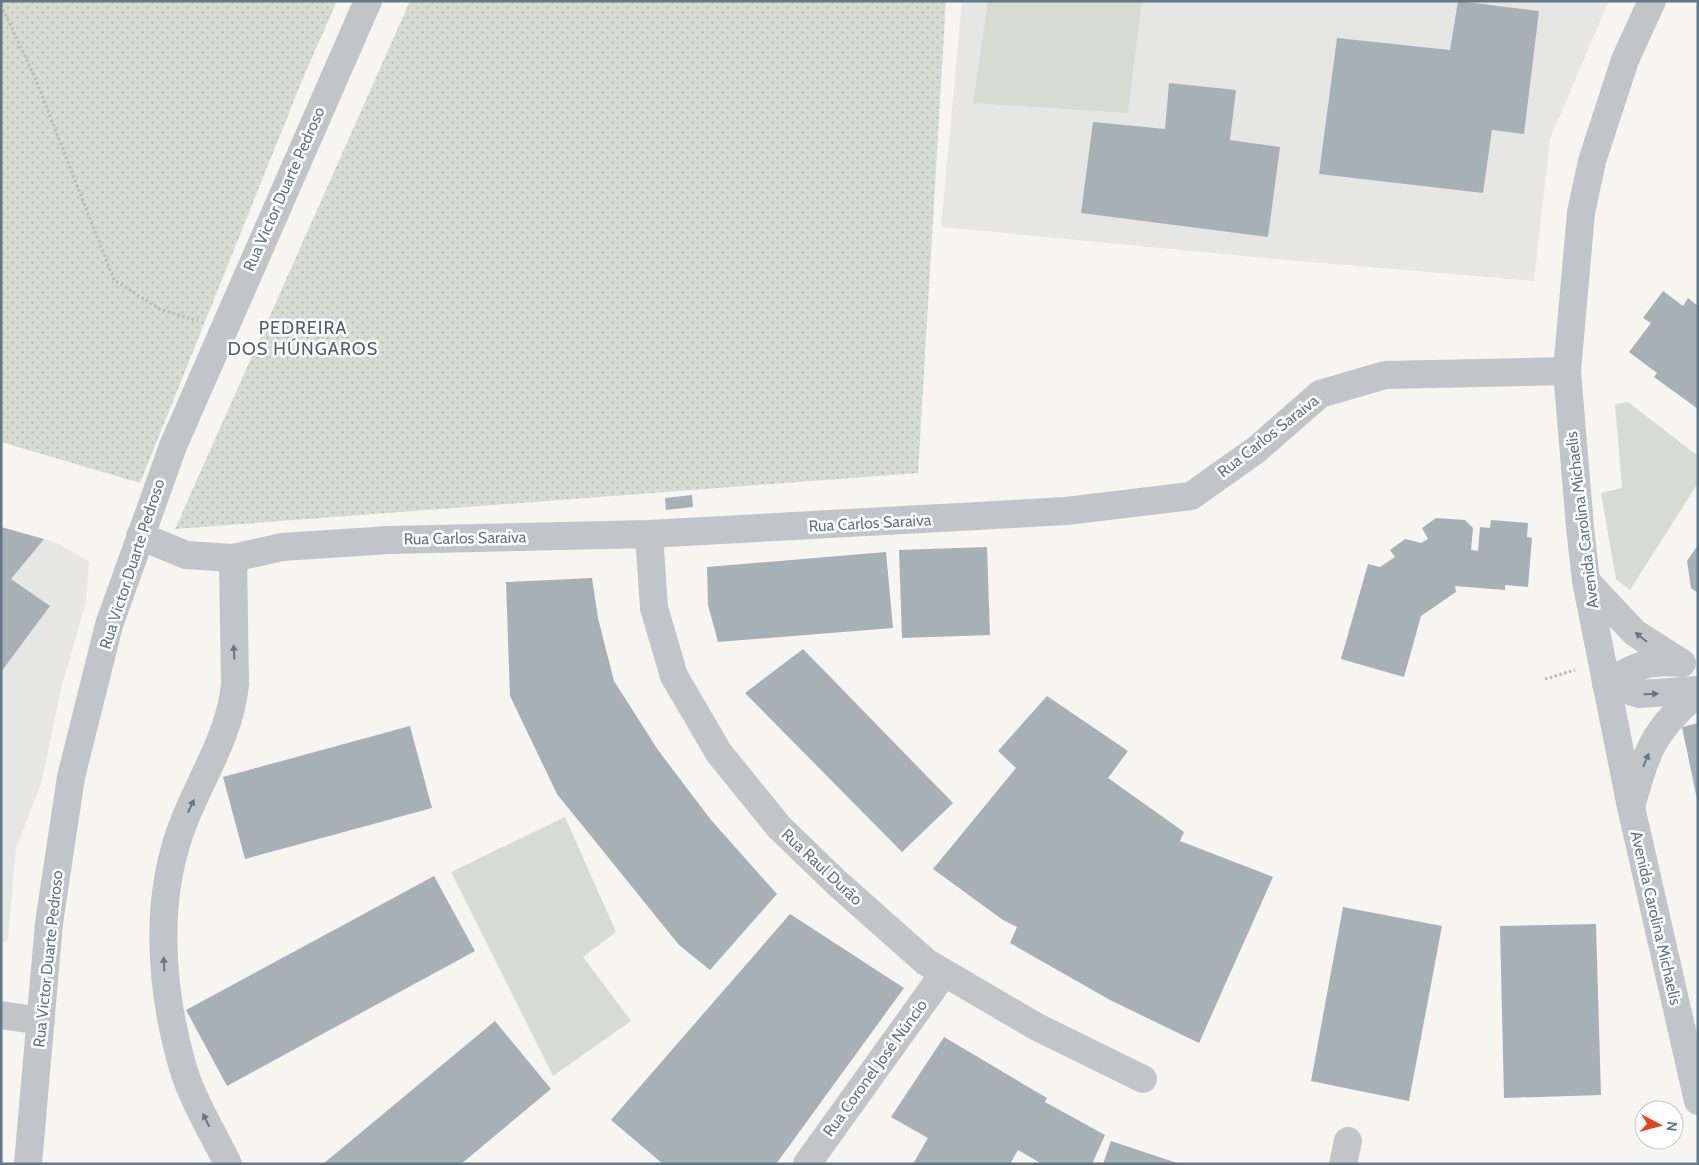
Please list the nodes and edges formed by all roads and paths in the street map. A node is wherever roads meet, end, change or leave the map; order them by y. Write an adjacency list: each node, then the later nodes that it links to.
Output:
1 (368, 1): 4 (street, Rua Victor Duarte Pedroso)
2 (1652, 1): 5 (street, Avenida Carolina Michaelis)
3 (1, 5): 4 (path)
4 (222, 329): 7 (street, Rua Victor Duarte Pedroso)
5 (1567, 371): 6 (street, Rua Carlos Saraiva); 9 (street, Avenida Carolina Michaelis)
6 (649, 534): 8 (street, Rua Carlos Saraiva); 14 (street, Rua Raul Durão)
7 (140, 536): 8 (street, Rua Carlos Saraiva); 16 (street, Rua Victor Duarte Pedroso)
8 (233, 558): 21 (street, one-way to 8)
9 (1586, 581): 10 (street, one-way to 9); 11 (street, Avenida Carolina Michaelis)
10 (1690, 667): 11 (street)
11 (1606, 684): 12 (street, one-way to 12); 13 (street, Avenida Carolina Michaelis)
12 (1698, 692): 13 (street, one-way to 12)
13 (1632, 807): 17 (street, Avenida Carolina Michaelis)
14 (944, 973): 18 (street, Rua Raul Durão); 22 (street, Rua Coronel José Núncio)
15 (1, 1015): 16 (street)
16 (41, 1021): 20 (street, Rua Victor Duarte Pedroso)
17 (1691, 1050): 19 (street, Avenida Carolina Michaelis)
18 (1142, 1080)
19 (1698, 1101)
20 (28, 1164)
21 (228, 1164)
22 (807, 1164)

